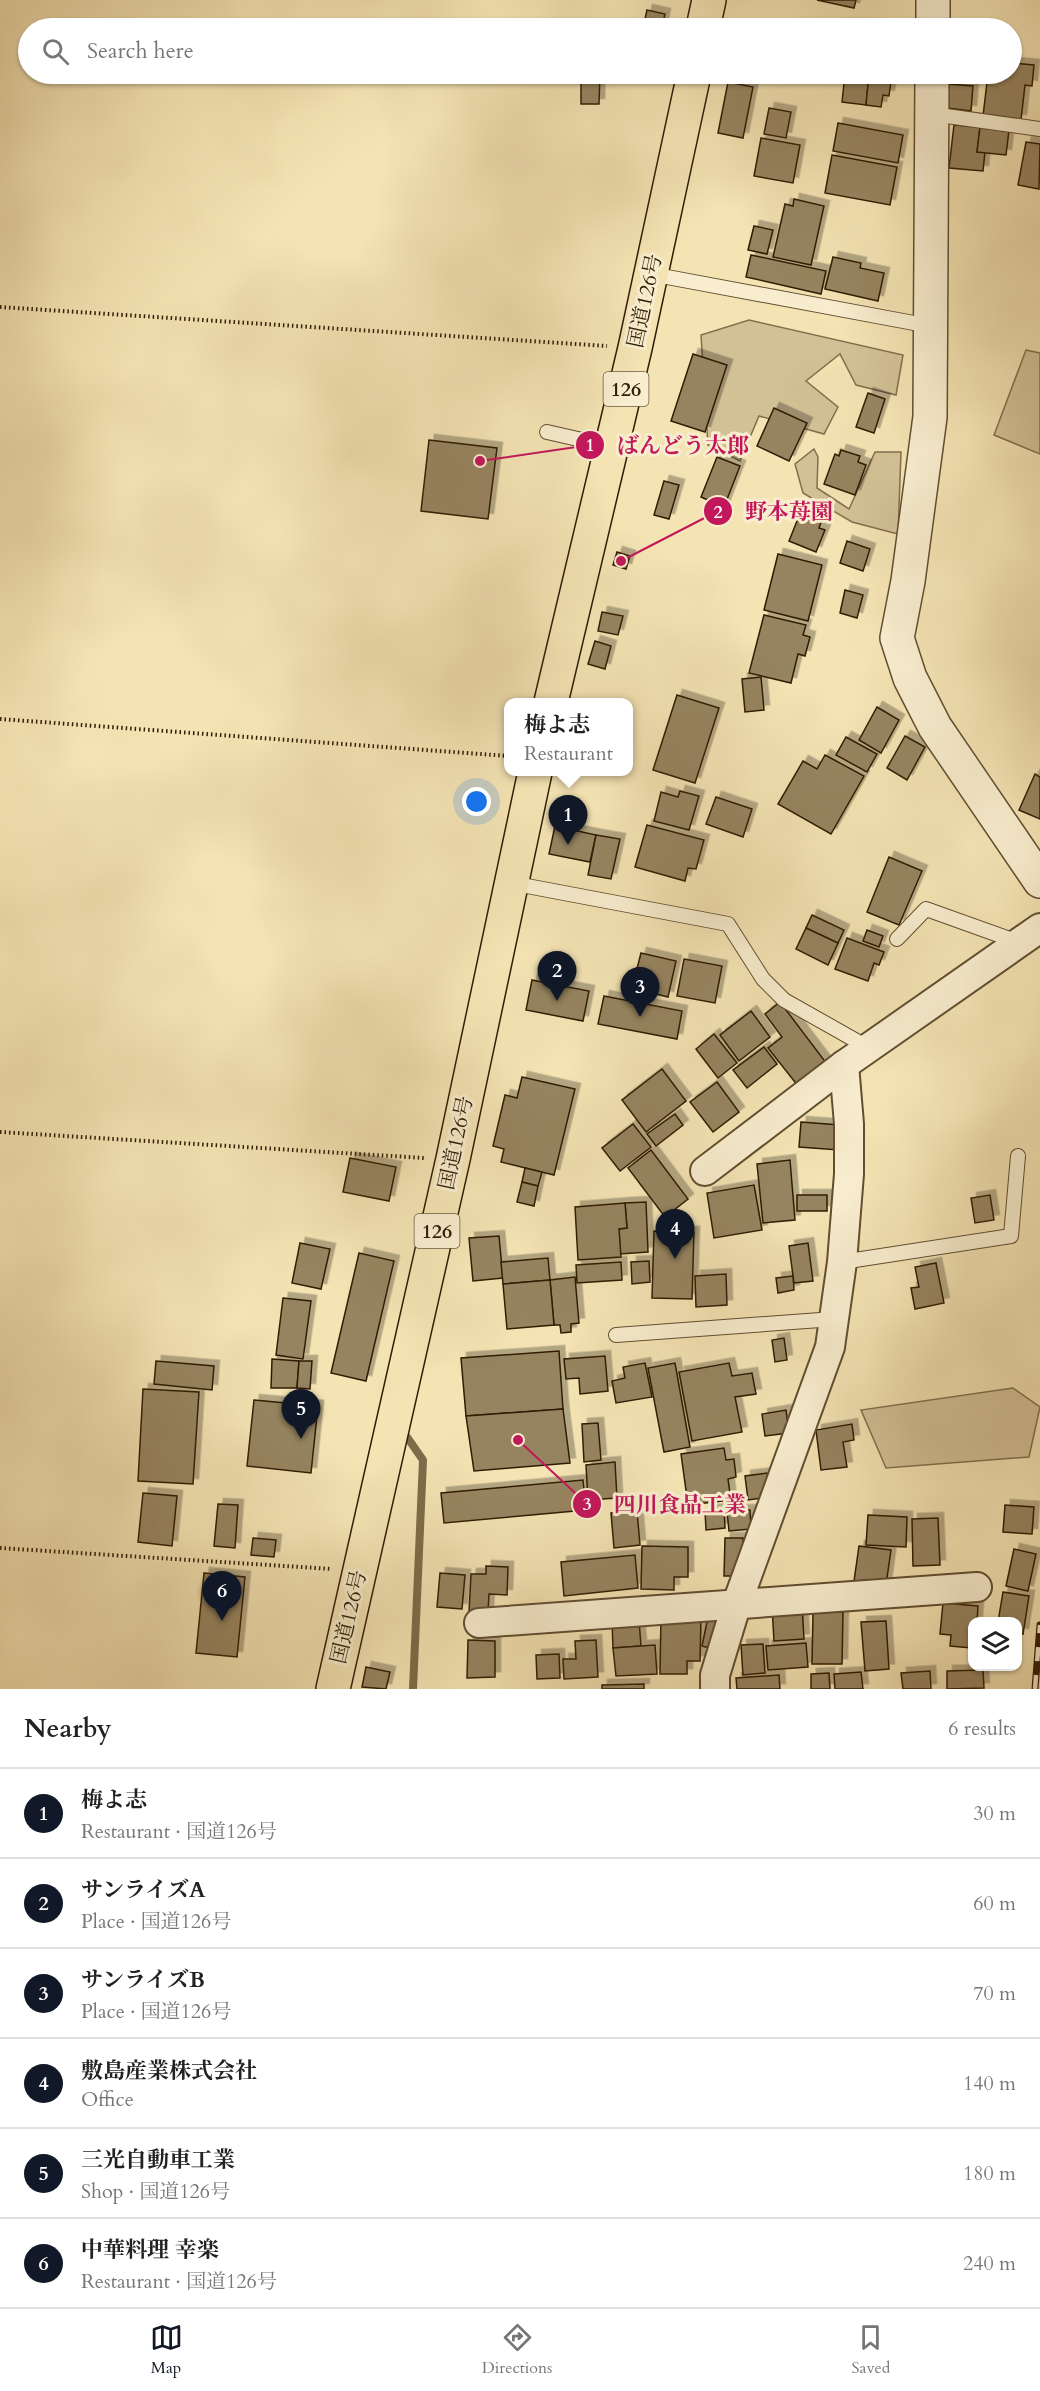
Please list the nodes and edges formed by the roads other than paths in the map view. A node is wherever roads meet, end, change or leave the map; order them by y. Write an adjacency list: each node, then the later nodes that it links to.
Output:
1 (710, 0): 3 (highway)
2 (933, 0): 4 (street)
3 (706, 18)
4 (933, 18)
5 (692, 84): 9 (highway, 国道126号 / 126)
6 (932, 84): 7 (street)
7 (931, 114): 8 (lane); 10 (street)
8 (1040, 129)
9 (651, 274): 10 (lane); 12 (highway, 国道126号 / 126)
10 (930, 326): 15 (street)
11 (547, 432): 12 (lane)
12 (613, 447): 13 (highway, 国道126号 / 126)
13 (552, 698)
14 (534, 776): 16 (highway, 国道126号 / 126)
15 (1040, 881)
16 (511, 884): 19 (lane); 29 (highway, 国道126号 / 126)
17 (1029, 935): 18 (lane); 19 (street)
18 (897, 939)
19 (869, 1048): 20 (street)
20 (844, 1065): 22 (street); 23 (street)
21 (1018, 1156): 23 (lane)
22 (705, 1171)
23 (842, 1262): 24 (street)
24 (834, 1319): 25 (lane); 27 (street)
25 (616, 1335)
26 (977, 1587): 27 (street)
27 (736, 1606): 28 (street); 30 (street)
28 (479, 1623)
29 (333, 1689)
30 (715, 1689)

